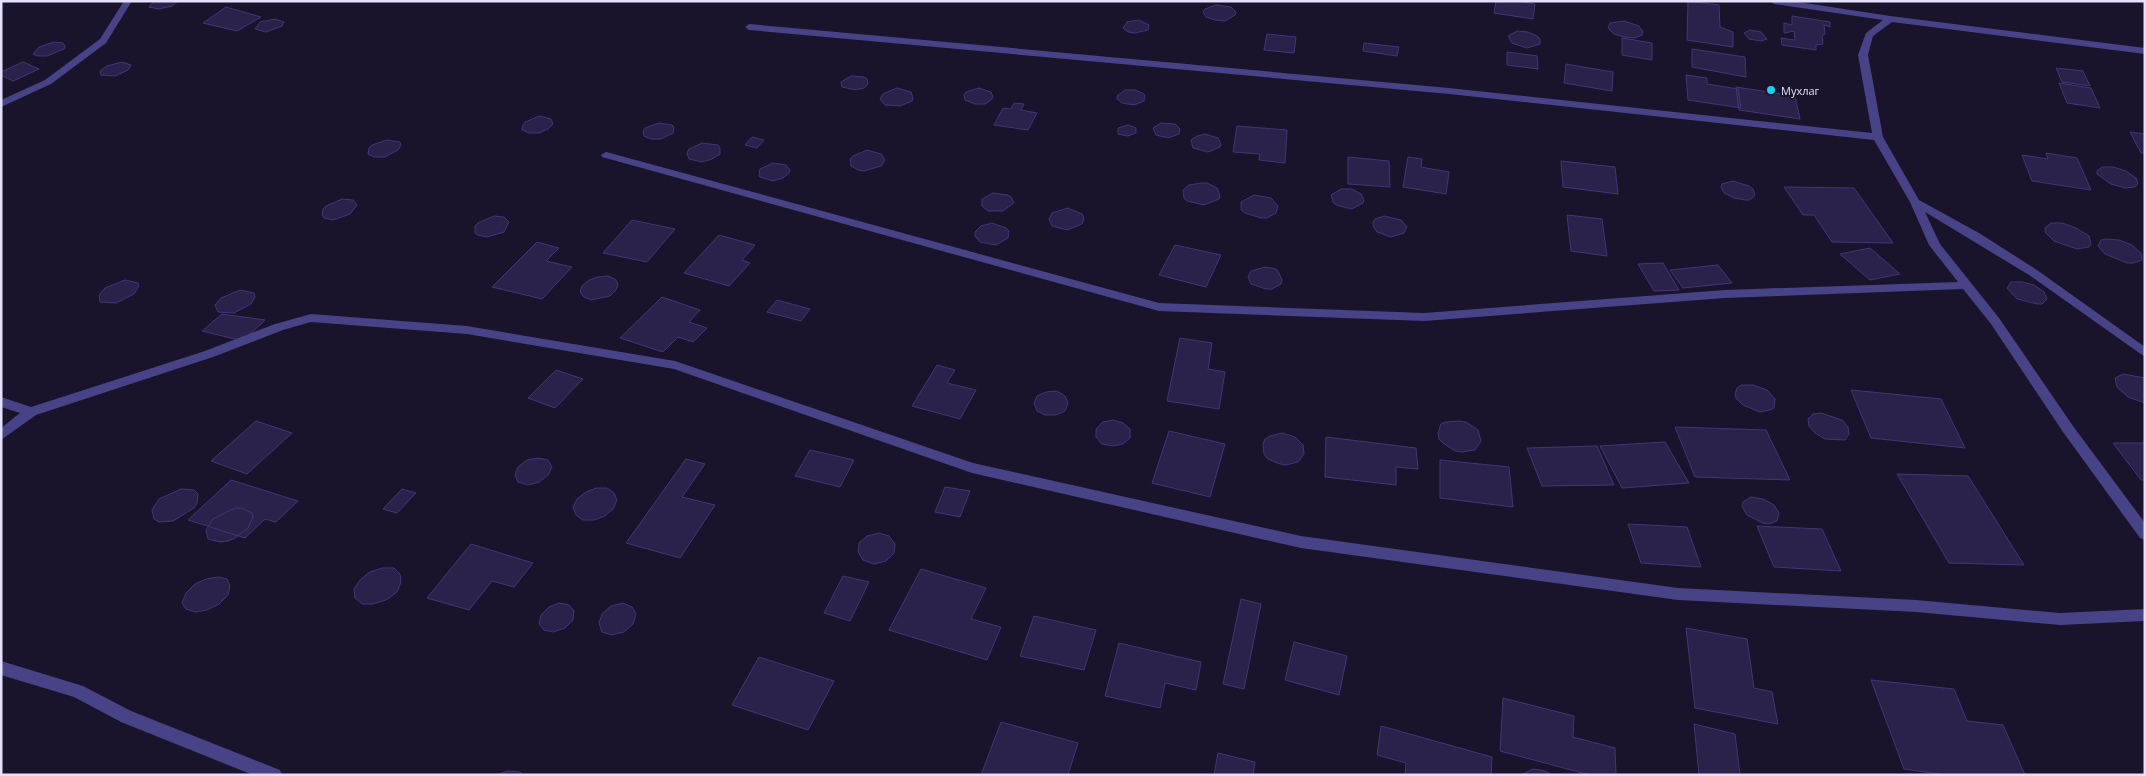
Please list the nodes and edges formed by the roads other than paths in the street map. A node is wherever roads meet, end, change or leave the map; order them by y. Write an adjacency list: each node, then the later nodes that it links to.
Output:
1 (128, 1): 6 (street)
2 (1774, 1): 3 (street)
3 (1890, 19): 5 (street); 7 (street)
4 (749, 27): 7 (street)
5 (2145, 51)
6 (1, 104)
7 (1878, 137): 9 (street)
8 (606, 156): 10 (street)
9 (1915, 202): 10 (street); 11 (street)
10 (1966, 285): 15 (street)
11 (2145, 354)
12 (1, 402): 13 (street)
13 (30, 412): 14 (street); 16 (street)
14 (1, 435)
15 (2145, 534)
16 (2145, 614)
17 (1, 668): 18 (street)
18 (274, 775)

